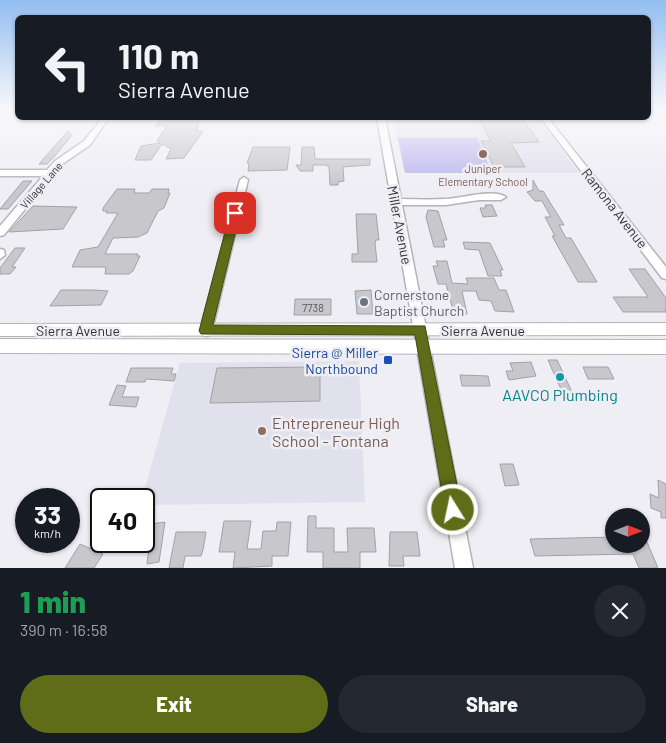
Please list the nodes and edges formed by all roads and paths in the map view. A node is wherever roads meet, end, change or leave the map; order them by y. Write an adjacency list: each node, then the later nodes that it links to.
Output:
1 (92, 135): 5 (street, Village Lane)
2 (385, 135): 8 (street, Miller Avenue)
3 (558, 135): 10 (street, Ramona Avenue)
4 (0, 174): 5 (street)
5 (49, 174): 9 (street, Village Lane)
6 (244, 180): 14 (street)
7 (501, 197): 8 (street)
8 (396, 202): 13 (street, Miller Avenue)
9 (0, 233)
10 (666, 275)
11 (666, 328): 13 (main road, Sierra Avenue)
12 (0, 330): 14 (main road, Sierra Avenue)
13 (421, 330): 14 (main road, Sierra Avenue); 16 (street, Miller Avenue)
14 (206, 331)
15 (0, 346): 16 (main road, Sierra Avenue)
16 (424, 347): 17 (main road, Sierra Avenue); 18 (street, Miller Avenue)
17 (666, 347)
18 (464, 568)

